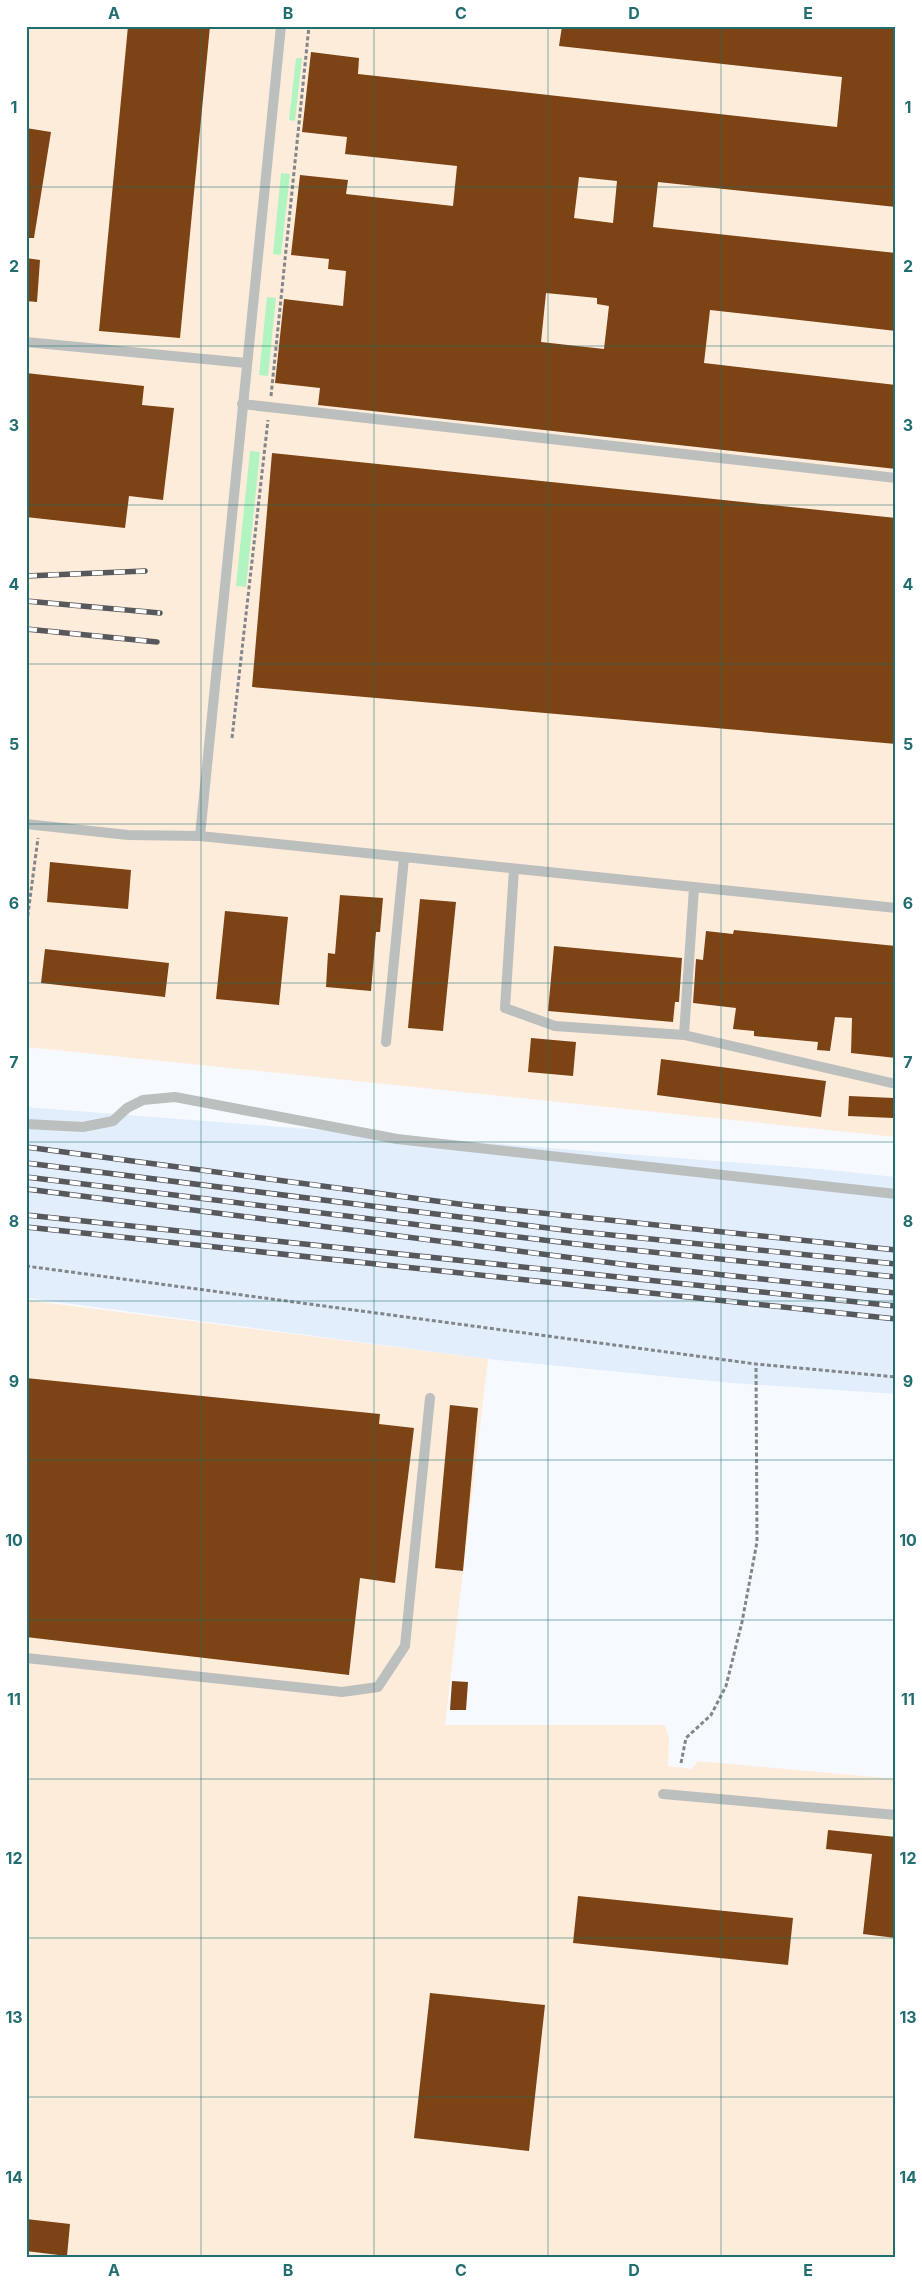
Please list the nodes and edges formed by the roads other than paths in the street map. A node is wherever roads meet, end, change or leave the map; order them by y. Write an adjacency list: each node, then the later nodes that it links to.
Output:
1 (281, 26): 3 (lane)
2 (26, 342): 3 (lane)
3 (246, 362): 4 (lane)
4 (242, 404): 5 (lane); 7 (lane)
5 (896, 478)
6 (26, 824): 7 (lane)
7 (200, 836): 8 (lane)
8 (404, 858): 9 (lane); 13 (lane)
9 (514, 868): 10 (lane); 12 (lane)
10 (694, 888): 11 (lane); 12 (lane)
11 (896, 908)
12 (684, 1035): 14 (lane)
13 (386, 1042)
14 (896, 1084)
15 (26, 1124): 16 (lane)
16 (896, 1194)
17 (430, 1398): 18 (lane)
18 (26, 1658)
19 (663, 1794): 20 (lane)
20 (896, 1816)

